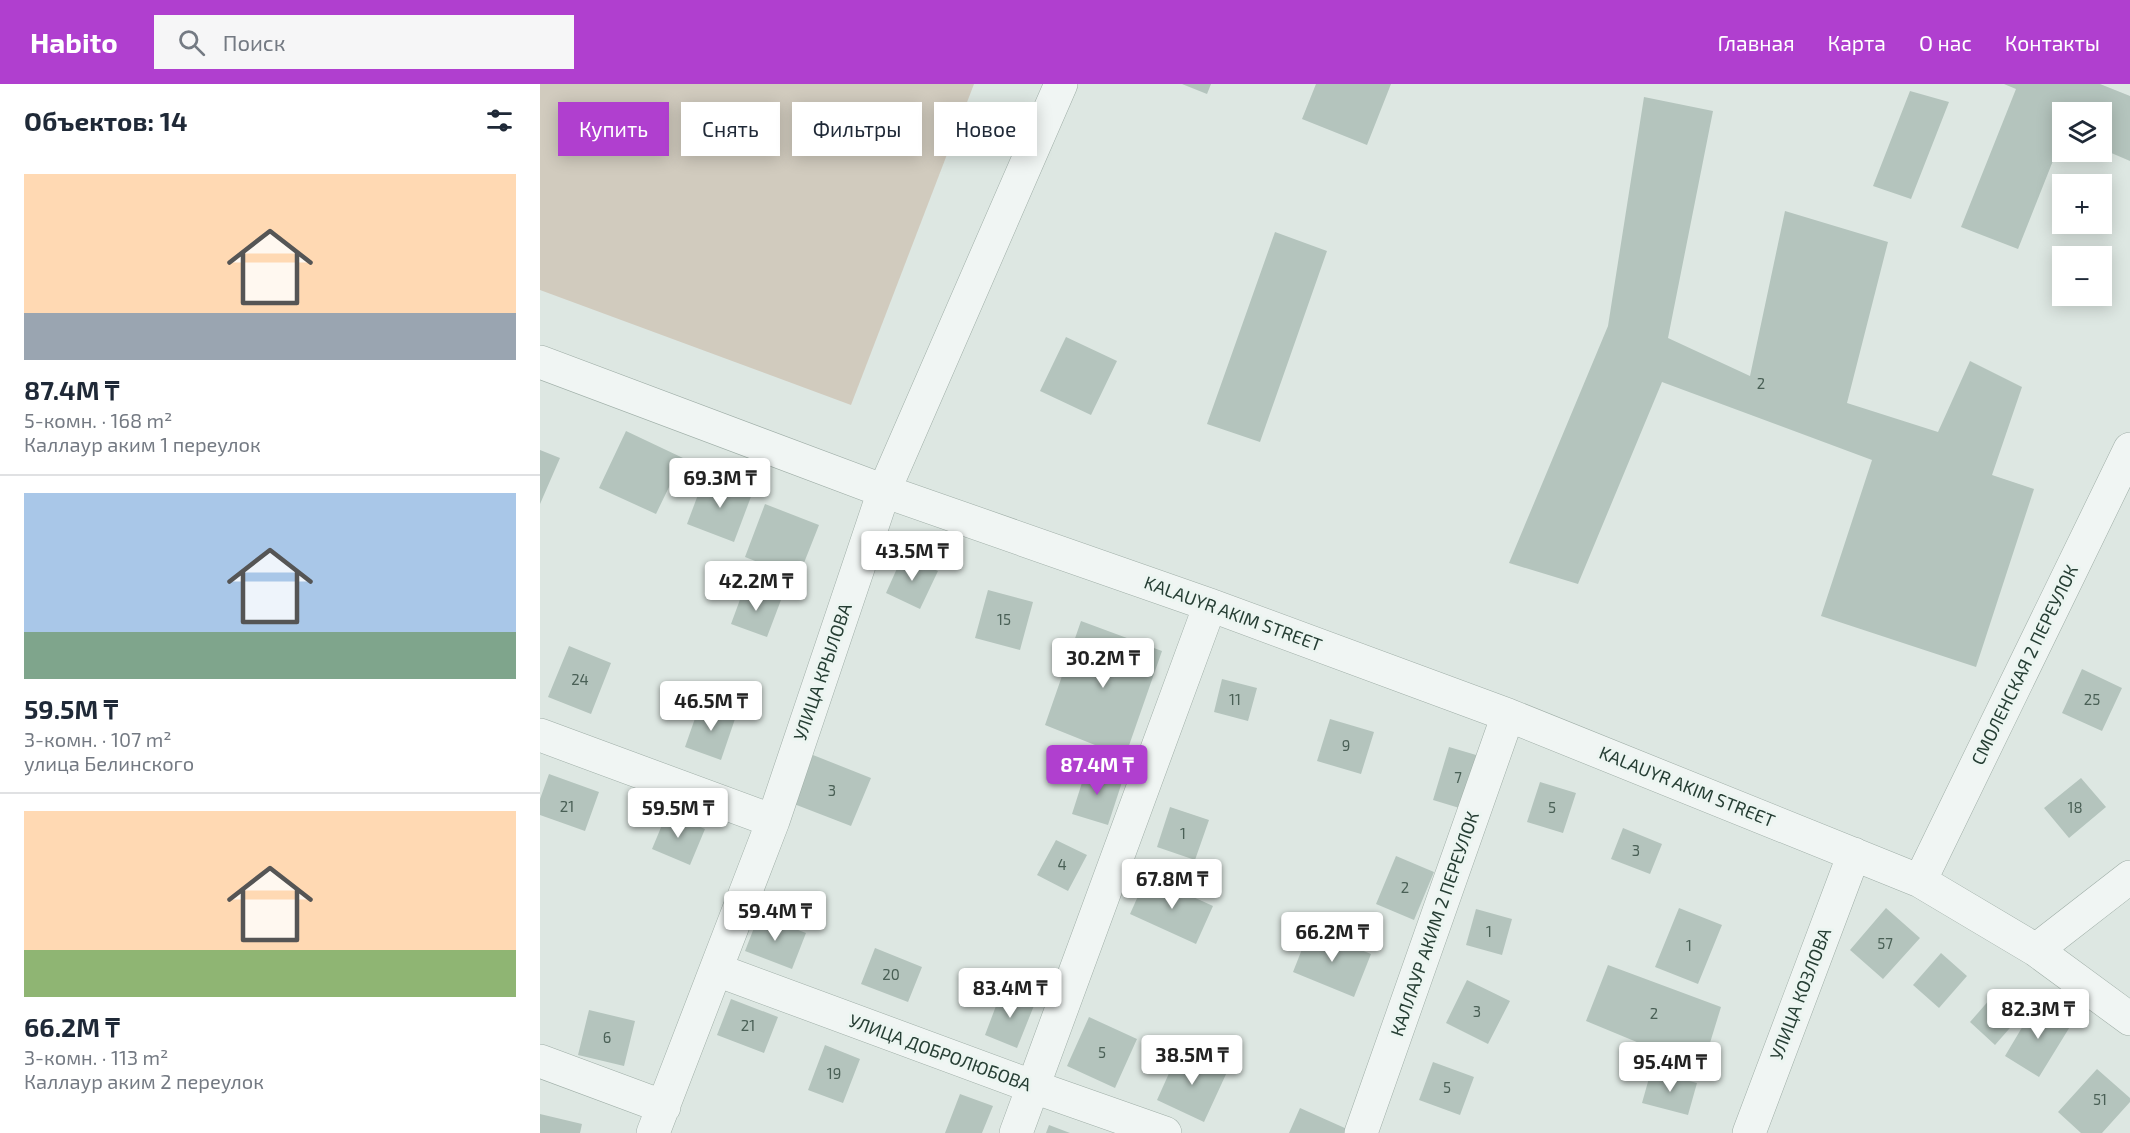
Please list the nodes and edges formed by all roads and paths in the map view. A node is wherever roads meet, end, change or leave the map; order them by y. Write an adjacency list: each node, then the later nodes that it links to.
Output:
1 (1061, 84): 4 (street, УЛИЦА КРЫЛОВА)
2 (540, 362): 4 (street, KALAUYR AKIM STREET)
3 (2130, 449): 11 (street, СМОЛЕНСКАЯ 2 ПЕРЕУЛОК)
4 (884, 491): 5 (street, KALAUYR AKIM STREET); 8 (street, УЛИЦА КРЫЛОВА)
5 (1210, 605): 6 (street, KALAUYR AKIM STREET); 16 (street)
6 (1508, 715): 9 (street, KALAUYR AKIM STREET); 20 (street, КАЛЛАУР АКИМ 2 ПЕРЕУЛОК)
7 (540, 735): 8 (street)
8 (773, 821): 13 (street, УЛИЦА КРЫЛОВА)
9 (1854, 854): 11 (street, KALAUYR AKIM STREET); 21 (street, УЛИЦА КОЗЛОВА)
10 (2130, 877): 12 (street)
11 (1920, 881): 12 (street, KALAUYR AKIM STREET)
12 (2036, 950): 14 (street, KALAUYR AKIM STREET)
13 (717, 970): 16 (street, УЛИЦА ДОБРОЛЮБОВА); 17 (street, УЛИЦА КРЫЛОВА)
14 (2130, 1019)
15 (540, 1061): 17 (street)
16 (1034, 1088): 18 (street); 19 (street, УЛИЦА ДОБРОЛЮБОВА)
17 (658, 1120)
18 (1016, 1133)
19 (1165, 1133)
20 (1361, 1133)
21 (1749, 1133)

